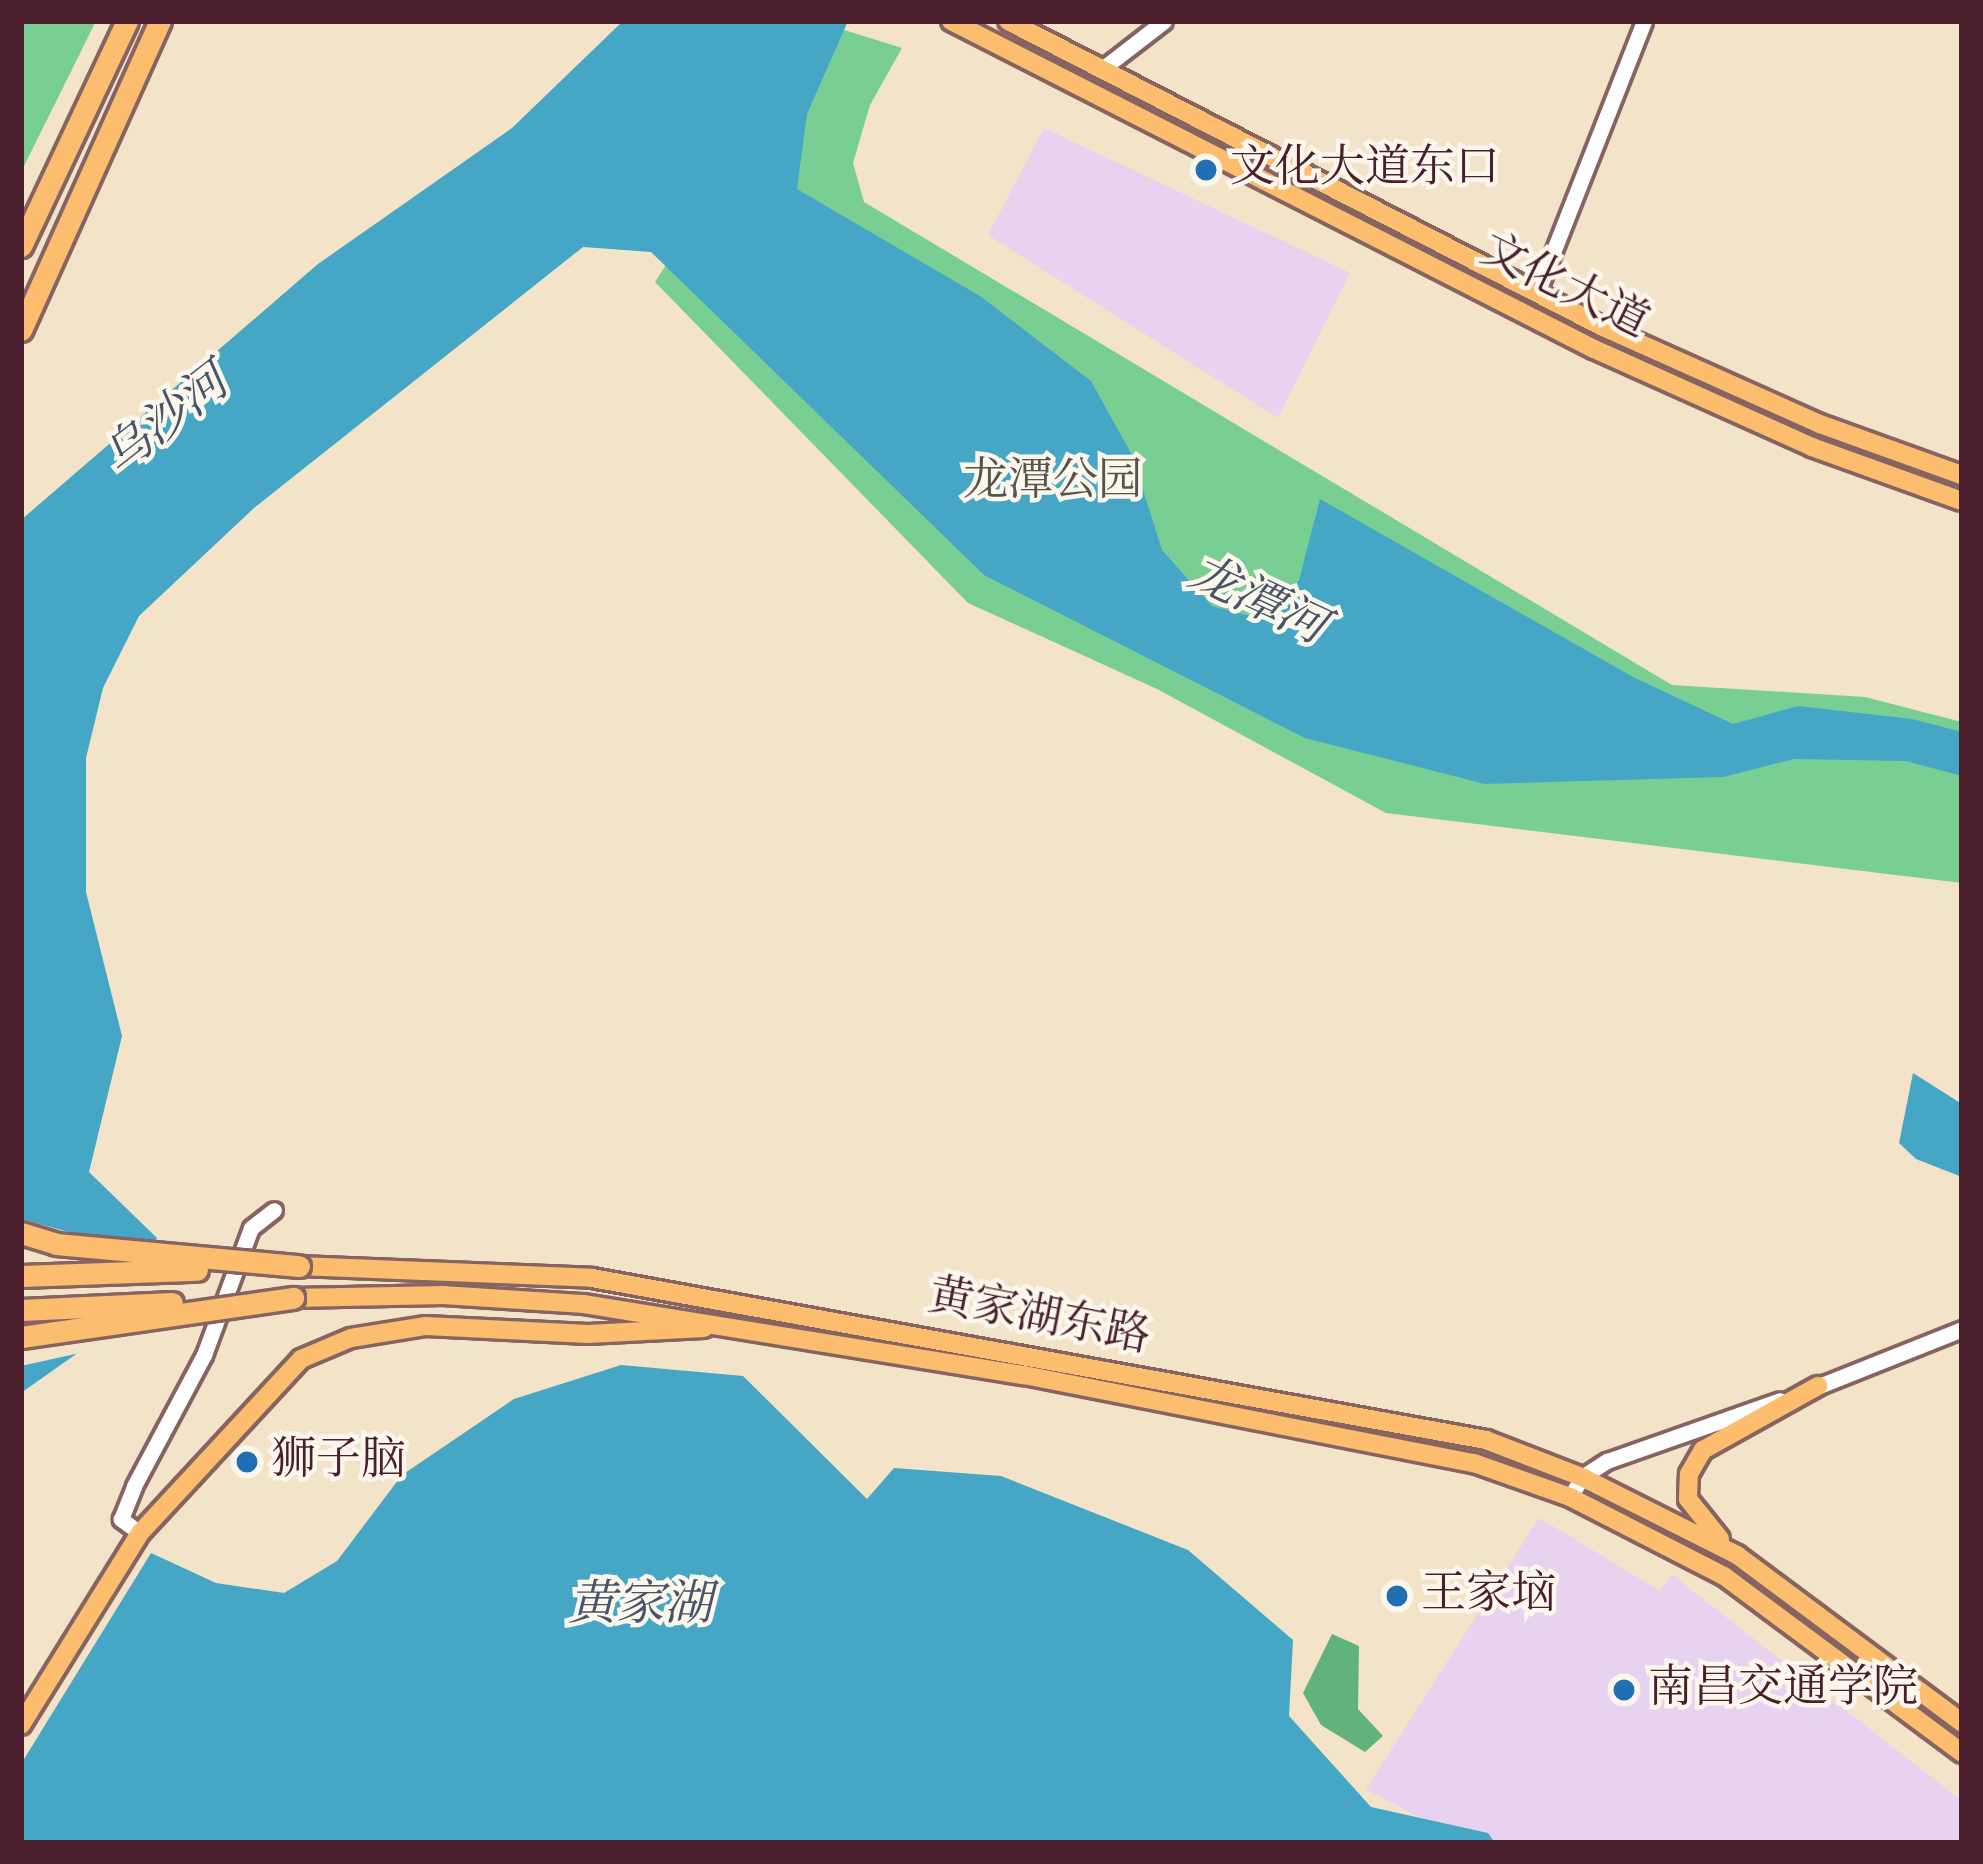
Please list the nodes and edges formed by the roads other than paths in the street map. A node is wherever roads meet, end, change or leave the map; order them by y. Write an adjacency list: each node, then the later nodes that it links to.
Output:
1 (127, 21): 8 (highway)
2 (160, 21): 10 (highway)
3 (950, 21): 12 (main road, 文化大道)
4 (1009, 21): 7 (main road, 文化大道)
5 (1164, 21): 7 (street)
6 (1644, 21): 9 (street)
7 (1102, 69): 9 (main road, 文化大道)
8 (21, 246)
9 (1538, 293): 11 (main road, 文化大道)
10 (21, 330)
11 (1962, 475)
12 (1962, 501)
13 (274, 1210): 25 (street)
14 (21, 1233): 15 (highway, bridge)
15 (299, 1266): 16 (highway, 黄家湖东路, bridge); 23 (main road, 黄家湖东路)
16 (21, 1276)
17 (292, 1298): 18 (highway, 黄家湖东路, bridge); 19 (main road, 黄家湖东路); 21 (highway, bridge)
18 (21, 1310)
19 (728, 1325): 24 (main road, 黄家湖东路); 25 (main road, 黄家湖东路)
20 (1962, 1329): 22 (street)
21 (21, 1337)
22 (1818, 1386): 23 (street); 26 (main road)
23 (1582, 1477): 24 (street); 26 (main road, 黄家湖东路)
24 (1570, 1497): 29 (main road, 黄家湖东路)
25 (140, 1533): 28 (main road, 黄家湖东路)
26 (1737, 1555): 27 (main road, 黄家湖东路)
27 (1962, 1723)
28 (21, 1725)
29 (1962, 1753)

